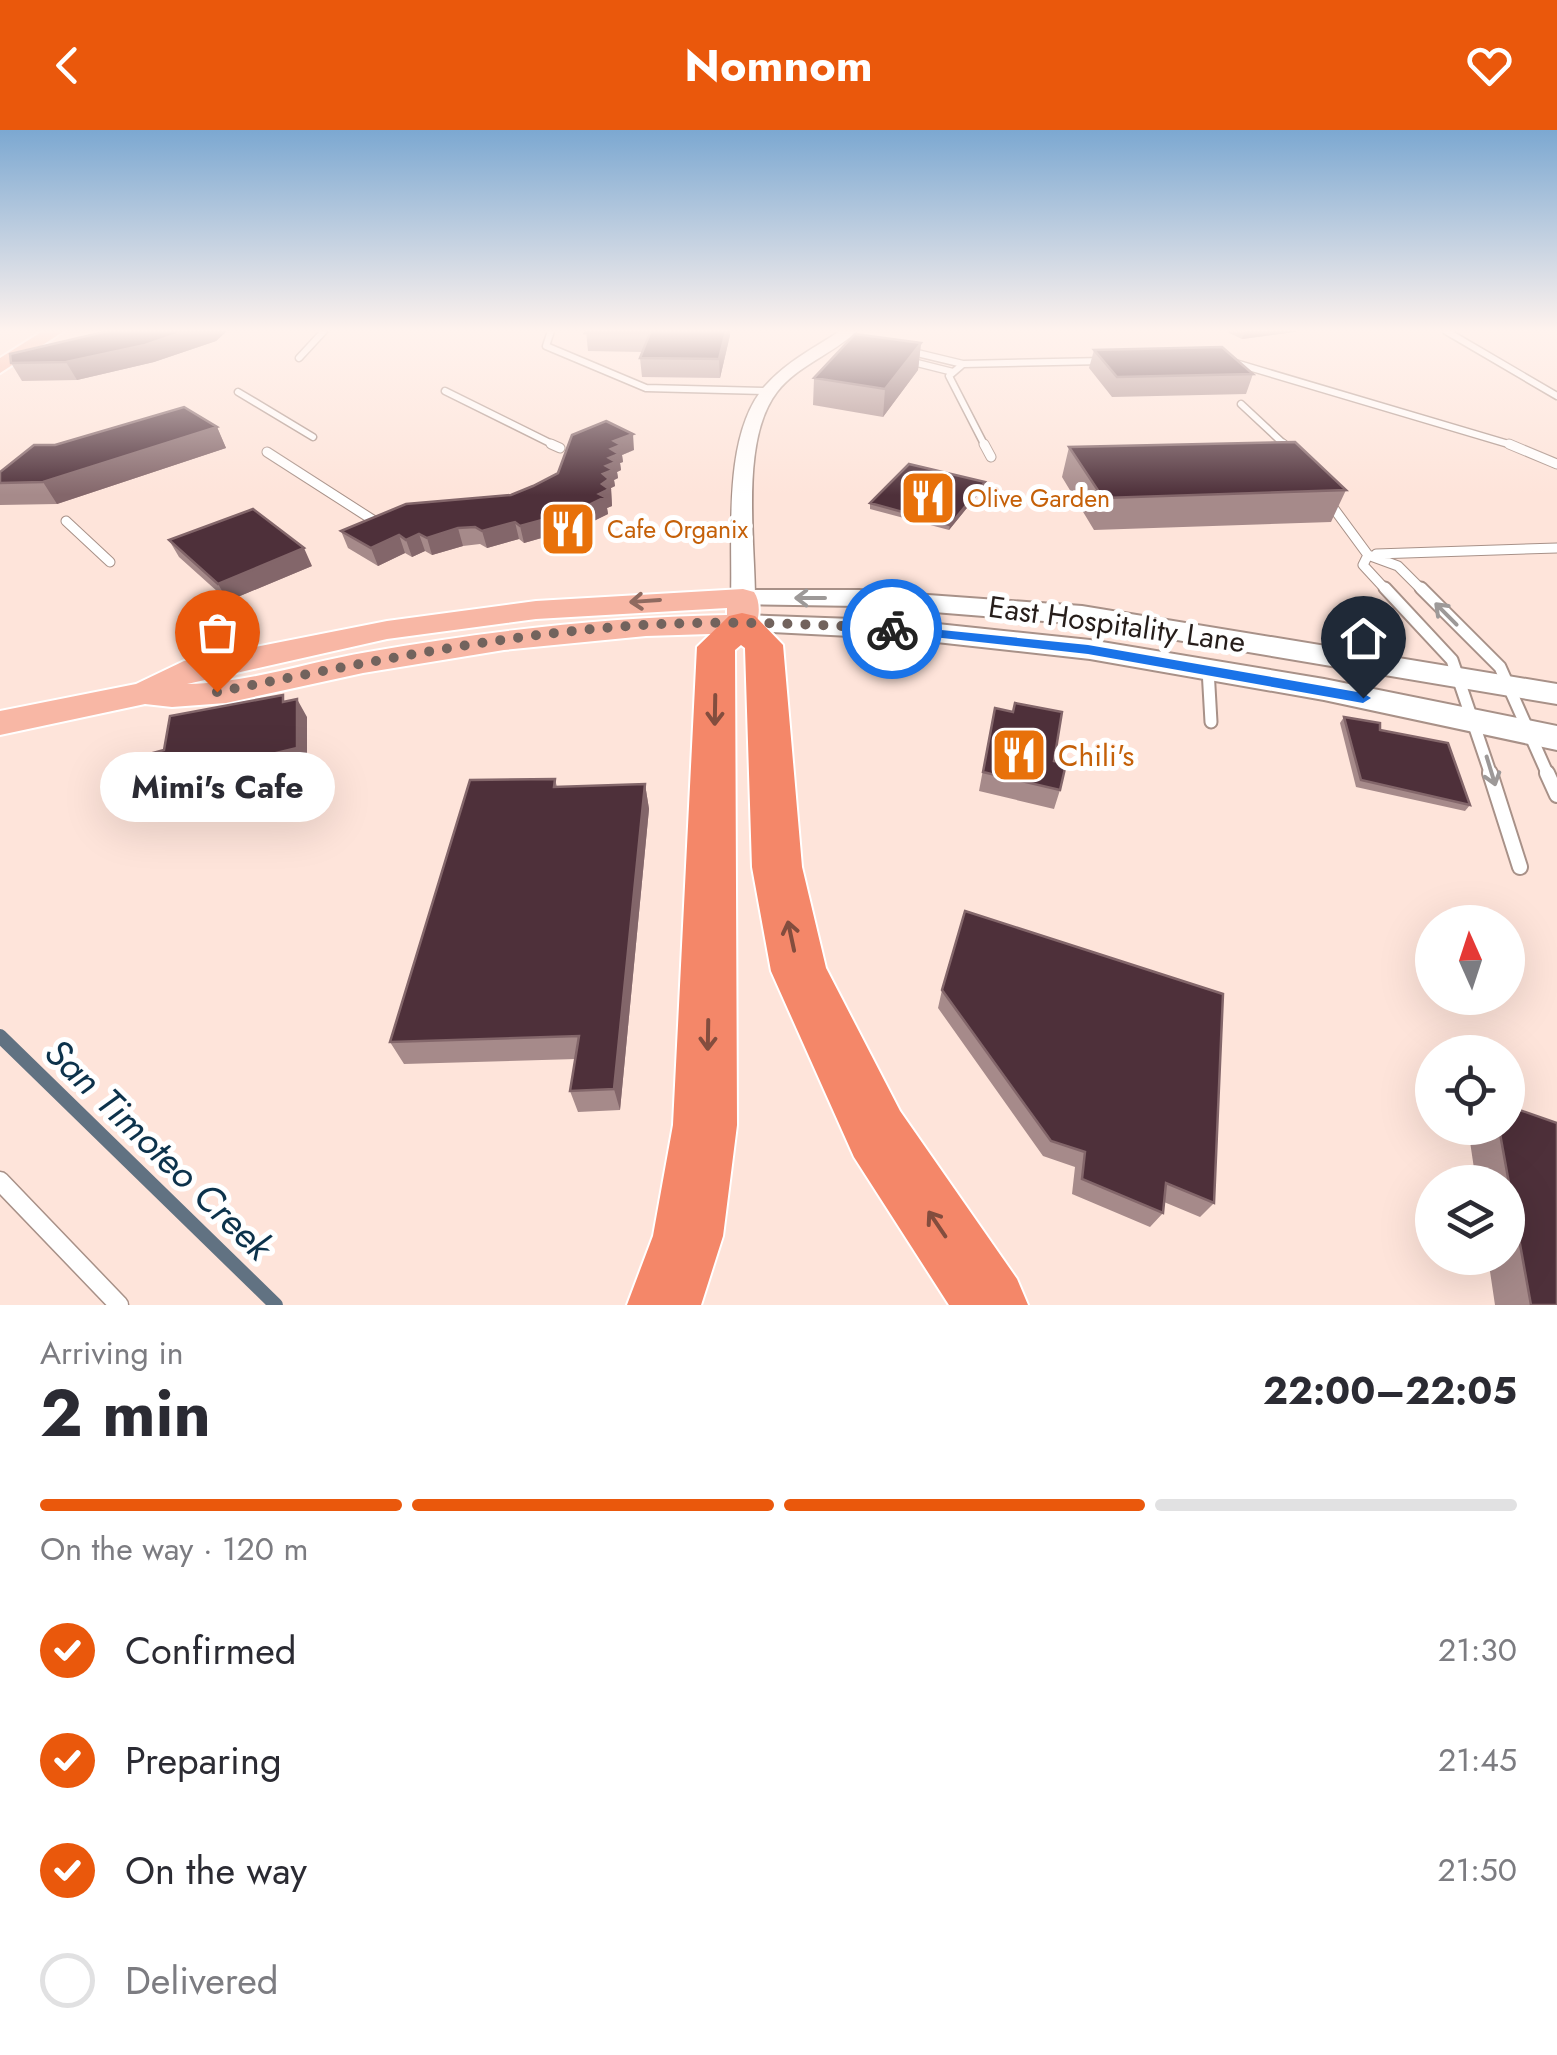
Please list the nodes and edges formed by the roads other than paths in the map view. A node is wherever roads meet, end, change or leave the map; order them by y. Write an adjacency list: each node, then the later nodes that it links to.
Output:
1 (641, 386): 7 (lane)
2 (775, 386): 7 (street)
3 (954, 386): 12 (lane)
4 (1313, 386): 14 (lane)
5 (238, 392): 9 (lane)
6 (445, 392): 10 (lane)
7 (769, 392): 21 (street)
8 (1241, 404): 13 (lane)
9 (312, 437)
10 (560, 448)
11 (267, 452): 16 (lane)
12 (991, 457)
13 (1303, 462)
14 (1557, 464)
15 (1321, 486): 19 (lane)
16 (390, 520)
17 (66, 521): 20 (lane)
18 (1557, 548): 19 (lane)
19 (1368, 554): 23 (lane); 24 (lane, one-way to 19)
20 (110, 562)
21 (742, 611): 22 (main road, East Hospitality Lane); 23 (main road, East Hospitality Lane, one-way to 21); 28 (main road, East Hospitality Lane); 34 (highway, one-way to 34); 35 (highway, one-way to 21)
22 (1208, 669): 26 (main road, East Hospitality Lane); 27 (lane)
23 (1462, 678): 24 (main road, East Hospitality Lane); 26 (lane)
24 (1508, 687): 25 (main road, East Hospitality Lane); 29 (lane)
25 (1557, 694)
26 (1475, 720): 29 (main road, East Hospitality Lane); 31 (lane, one-way to 31)
27 (1211, 722)
28 (0, 723)
29 (1543, 735): 30 (lane)
30 (1557, 794)
31 (1520, 867)
32 (0, 1181): 33 (lane)
33 (118, 1305)
34 (664, 1305)
35 (991, 1305)

